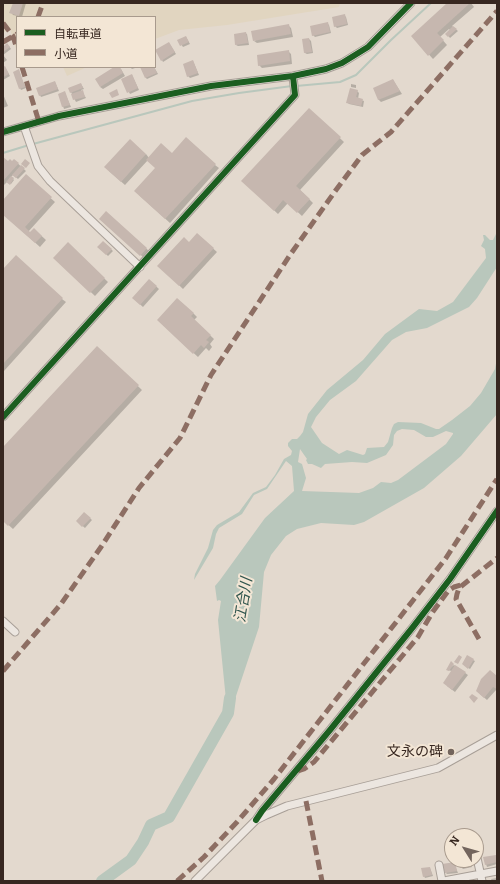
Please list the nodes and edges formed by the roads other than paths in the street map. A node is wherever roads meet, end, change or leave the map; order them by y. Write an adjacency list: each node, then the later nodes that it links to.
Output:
1 (411, 3): 2 (street)
2 (293, 76): 3 (street); 5 (street)
3 (24, 126): 4 (street); 5 (street)
4 (3, 132)
5 (140, 267): 6 (street)
6 (3, 417)
7 (497, 511): 9 (street)
8 (497, 515): 9 (street)
9 (491, 520): 13 (street)
10 (3, 621): 11 (street)
11 (16, 632)
12 (497, 735): 13 (street)
13 (256, 820): 18 (street)
14 (439, 865): 19 (street)
15 (479, 868): 17 (street)
16 (497, 871): 17 (street)
17 (481, 878): 19 (street)
18 (196, 881)
19 (443, 881)

